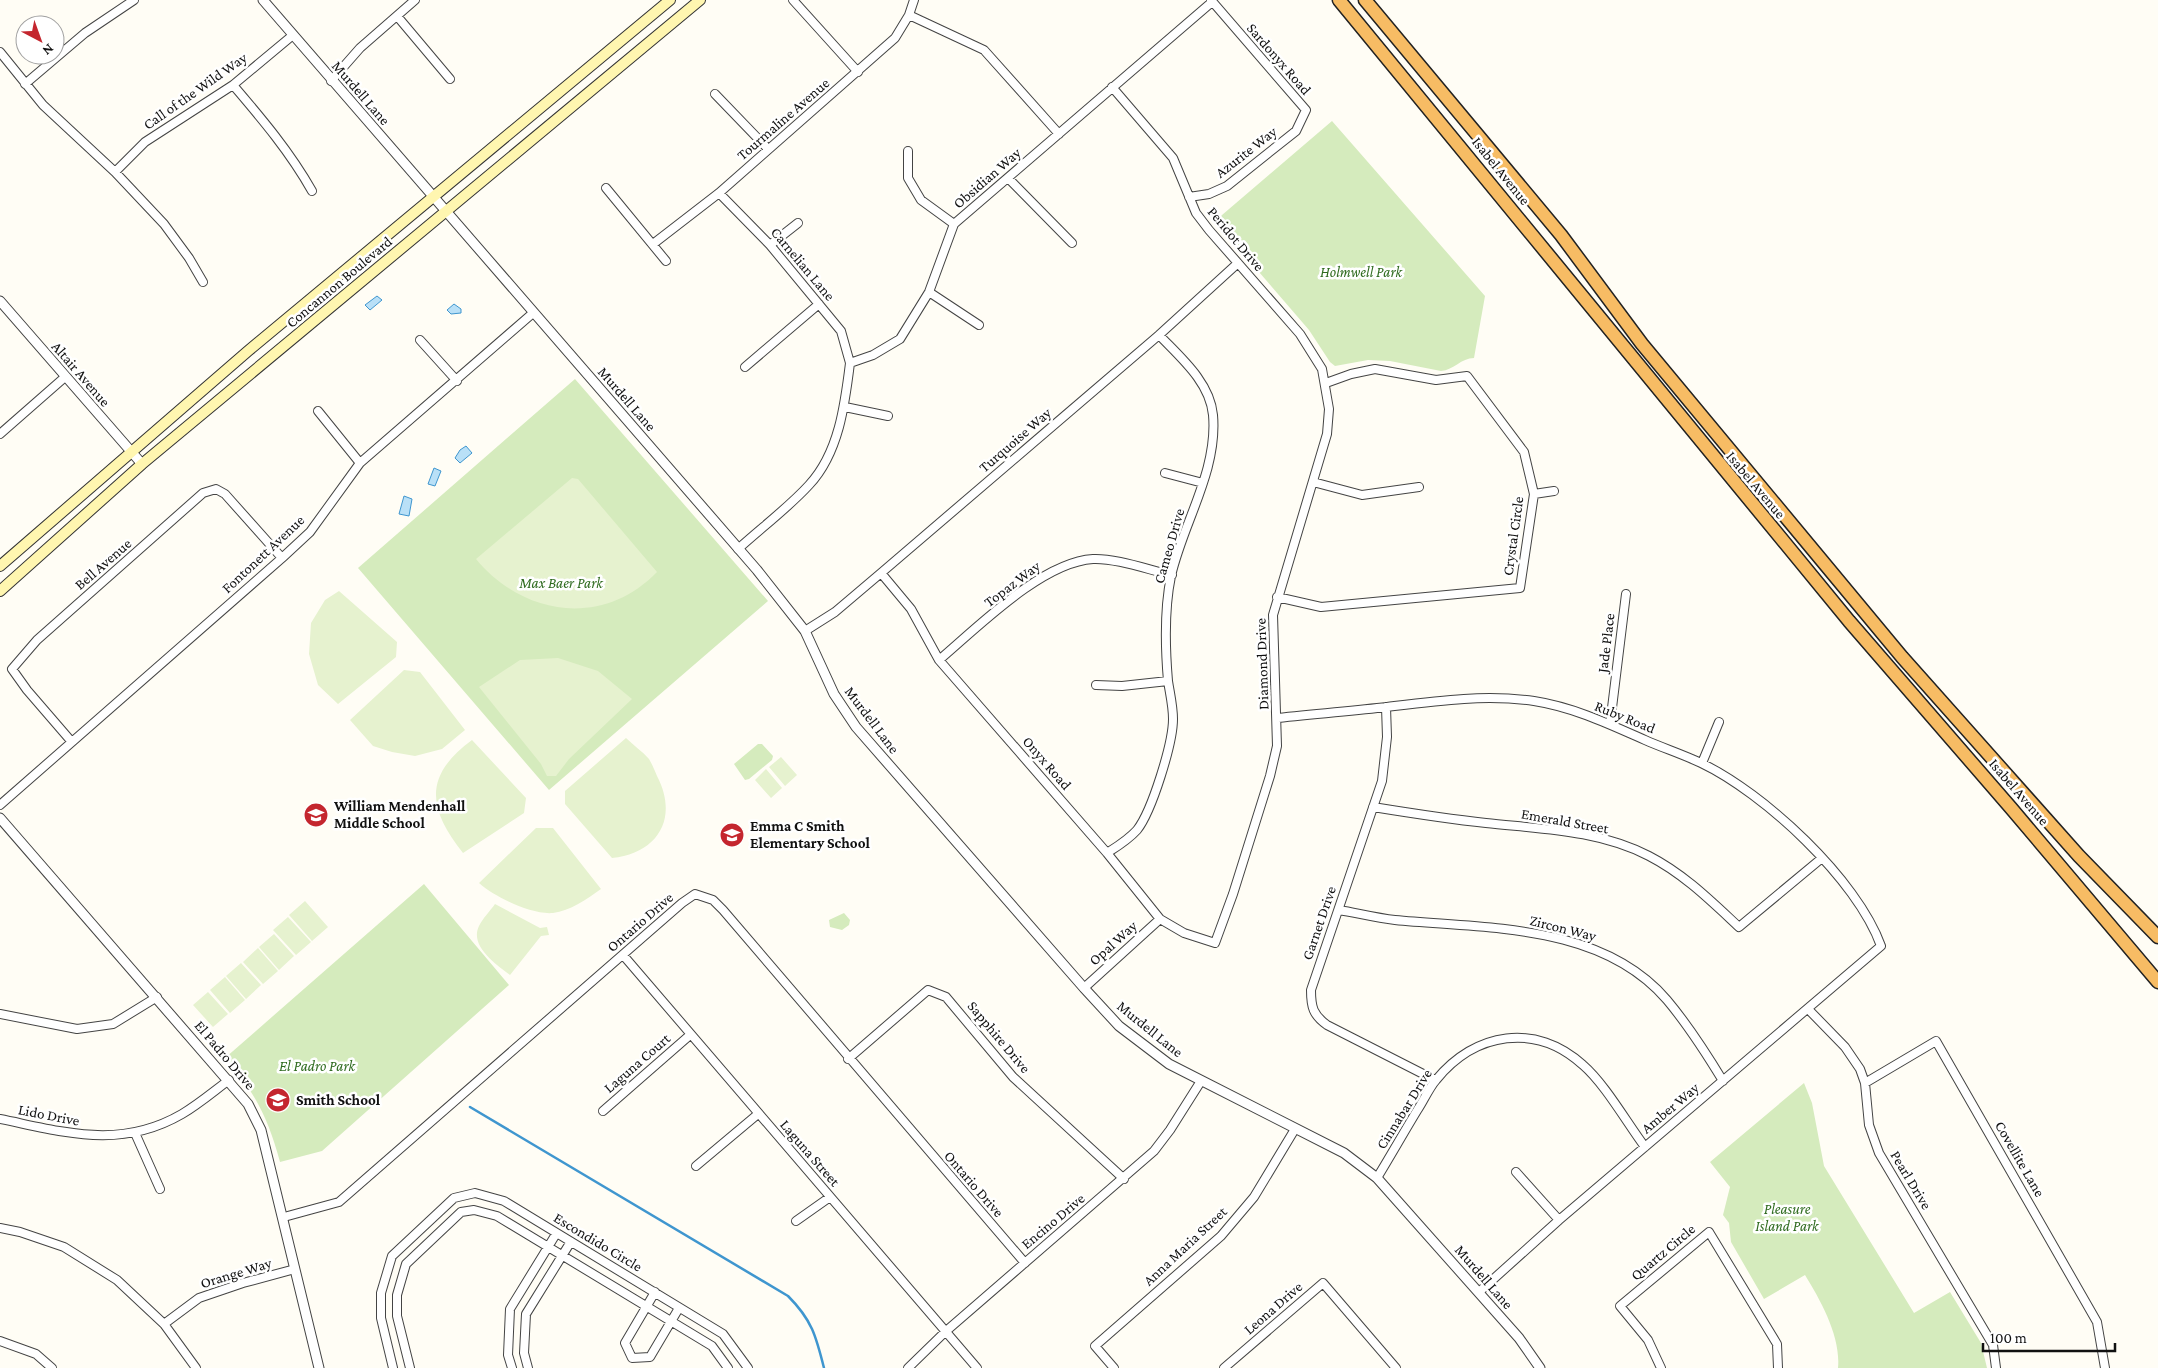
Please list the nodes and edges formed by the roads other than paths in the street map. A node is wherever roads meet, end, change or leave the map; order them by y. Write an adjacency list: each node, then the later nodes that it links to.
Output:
1 (134, 0): 18 (street)
2 (263, 0): 13 (street, Murdell Lane)
3 (415, 0): 11 (street)
4 (670, 0): 31 (main road, Concannon Boulevard)
5 (700, 0): 33 (main road, Concannon Boulevard)
6 (793, 0): 15 (street)
7 (914, 0): 12 (street, Tourmaline Avenue)
8 (1339, 0): 96 (highway, Isabel Avenue)
9 (1365, 0): 92 (highway, Isabel Avenue)
10 (1211, 1): 20 (street, Obsidian Way); 22 (street, Sardonyx Road)
11 (397, 16): 16 (street); 17 (street)
12 (908, 16): 15 (street, Tourmaline Avenue); 23 (street)
13 (293, 35): 17 (street, Murdell Lane); 19 (street, Call of the Wild Way)
14 (0, 52): 18 (street)
15 (858, 72): 24 (street, Tourmaline Avenue)
16 (450, 79)
17 (331, 81): 31 (street, Murdell Lane)
18 (26, 84): 26 (street)
19 (233, 85): 26 (street, Call of the Wild Way); 29 (street)
20 (1112, 87): 23 (street, Obsidian Way); 32 (street, Peridot Drive)
21 (715, 94): 24 (street)
22 (1306, 110): 32 (street, Azurite Way)
23 (1059, 134): 27 (street, Obsidian Way)
24 (768, 149): 30 (street, Tourmaline Avenue)
25 (908, 151): 35 (street)
26 (116, 172): 41 (street)
27 (1008, 178): 35 (street, Obsidian Way); 36 (street)
28 (606, 188): 37 (street)
29 (312, 191)
30 (719, 192): 37 (street, Tourmaline Avenue); 38 (street, Carnelian Lane)
31 (434, 196): 33 (street, Murdell Lane); 58 (main road, Concannon Boulevard)
32 (1189, 197): 40 (street, Peridot Drive)
33 (448, 211): 45 (street, Murdell Lane); 60 (main road, Concannon Boulevard)
34 (798, 223): 38 (street)
35 (954, 224): 42 (street, Obsidian Way)
36 (1072, 243)
37 (653, 244): 39 (street)
38 (770, 245): 44 (street, Carnelian Lane)
39 (666, 261)
40 (1238, 264): 47 (street, Turquoise Way); 53 (street, Peridot Drive)
41 (203, 282)
42 (929, 292): 46 (street); 49 (street, Obsidian Way)
43 (0, 301): 51 (street, Altair Avenue)
44 (819, 304): 49 (street, Carnelian Lane); 50 (street)
45 (533, 313): 52 (street, Fontonett Avenue); 67 (street, Murdell Lane)
46 (979, 325)
47 (1159, 335): 63 (street, Cameo Drive); 70 (street, Turquoise Way)
48 (420, 340): 52 (street)
49 (850, 363): 54 (street)
50 (745, 367)
51 (65, 377): 57 (street); 58 (street, Altair Avenue)
52 (457, 381): 59 (street, Fontonett Avenue)
53 (1326, 382): 62 (street, Diamond Drive); 66 (street, Crystal Circle)
54 (845, 407): 56 (street); 67 (street)
55 (318, 411): 59 (street)
56 (888, 416)
57 (0, 434)
58 (130, 451): 60 (street, Altair Avenue); 69 (main road, Concannon Boulevard)
59 (360, 463): 68 (street, Fontonett Avenue)
60 (142, 464): 72 (main road, Concannon Boulevard)
61 (1165, 473): 63 (street)
62 (1313, 482): 64 (street); 74 (street, Diamond Drive)
63 (1203, 483): 71 (street, Cameo Drive)
64 (1419, 487)
65 (1554, 491): 66 (street)
66 (1534, 494): 74 (street, Crystal Circle)
67 (738, 549): 75 (street, Murdell Lane)
68 (282, 558): 83 (street, Fontonett Avenue); 83 (street, Bell Avenue)
69 (0, 566)
70 (881, 573): 75 (street, Turquoise Way); 76 (street, Onyx Road)
71 (1172, 575): 76 (street, Topaz Way); 77 (street, Cameo Drive)
72 (0, 591)
73 (1626, 594): 82 (street, Jade Place)
74 (1277, 597): 80 (street, Diamond Drive)
75 (805, 631): 97 (street, Murdell Lane)
76 (939, 660): 88 (street, Onyx Road)
77 (1168, 681): 78 (street); 88 (street, Cameo Drive)
78 (1096, 685)
79 (1386, 707): 80 (street, Ruby Road); 82 (street, Ruby Road); 86 (street, Garnet Drive)
80 (1278, 718): 93 (street, Diamond Drive)
81 (1719, 722): 84 (street)
82 (1610, 724): 84 (street, Ruby Road)
83 (71, 741): 85 (street, Fontonett Avenue)
84 (1702, 764): 89 (street, Ruby Road)
85 (0, 805)
86 (1373, 807): 89 (street, Emerald Street); 90 (street, Garnet Drive)
87 (0, 818): 98 (street, El Padro Drive)
88 (1107, 853): 91 (street, Onyx Road)
89 (1822, 858): 94 (street, Ruby Road)
90 (1339, 910): 104 (street, Garnet Drive); 106 (street, Zircon Way)
91 (1160, 919): 93 (street, Onyx Road); 97 (street, Opal Way)
92 (2158, 937)
93 (1215, 943)
94 (1881, 946): 99 (street, Amber Way)
95 (623, 955): 101 (street, Laguna Street); 102 (street, Ontario Drive); 120 (street, Ontario Drive)
96 (2158, 982)
97 (1084, 988): 105 (street, Murdell Lane)
98 (157, 997): 100 (street); 103 (street, El Padro Drive)
99 (1808, 1009): 106 (street, Amber Way); 107 (street, Pearl Drive)
100 (0, 1014)
101 (690, 1035): 108 (street, Laguna Court); 109 (street, Laguna Street)
102 (848, 1059): 117 (street, Sapphire Drive); 130 (street, Ontario Drive)
103 (229, 1080): 112 (street, Lido Drive); 120 (street, El Padro Drive)
104 (1435, 1080): 113 (street, Cinnabar Drive); 116 (street, Cinnabar Drive)
105 (1201, 1081): 111 (street, Murdell Lane); 117 (street, Encino Drive)
106 (1723, 1081): 113 (street, Amber Way)
107 (1865, 1083): 159 (street, Pearl Drive); 160 (street, Covellite Lane)
108 (603, 1111)
109 (758, 1114): 114 (street); 119 (street, Laguna Street)
110 (0, 1119): 112 (street, Lido Drive)
111 (1295, 1129): 116 (street, Murdell Lane); 153 (street, Anna Maria Street)
112 (135, 1133): 118 (street)
113 (1645, 1148): 121 (street, Amber Way)
114 (696, 1166)
115 (1516, 1172): 121 (street)
116 (1377, 1178): 133 (street, Murdell Lane)
117 (1124, 1179): 130 (street, Encino Drive)
118 (160, 1189)
119 (830, 1196): 122 (street); 138 (street, Laguna Street)
120 (284, 1217): 131 (street, El Padro Drive)
121 (1559, 1220): 133 (street, Amber Way)
122 (796, 1221)
123 (421, 1227): 125 (street, Escondido Circle); 126 (street); 145 (street, Escondido Circle)
124 (0, 1228): 137 (street)
125 (556, 1234): 127 (street, Escondido Circle); 128 (street)
126 (432, 1238): 128 (street, Escondido Circle); 146 (street, Escondido Circle)
127 (570, 1242): 129 (street); 132 (street, Escondido Circle)
128 (548, 1248): 129 (street, Escondido Circle); 141 (street)
129 (562, 1256): 134 (street, Escondido Circle); 140 (street)
130 (1025, 1263): 138 (street, Encino Drive)
131 (294, 1269): 137 (street, Orange Way); 144 (street, El Padro Drive)
132 (655, 1292): 134 (street); 135 (street, Escondido Circle)
133 (1479, 1292): 156 (street, Murdell Lane)
134 (646, 1306): 136 (street, Escondido Circle); 136 (street)
135 (679, 1308): 136 (street); 150 (street, Escondido Circle)
136 (670, 1321): 149 (street, Escondido Circle)
137 (164, 1324): 143 (street)
138 (945, 1332): 151 (street, Encino Drive); 152 (street, Laguna Street)
139 (0, 1341): 142 (street)
140 (524, 1353): 141 (street); 148 (street)
141 (508, 1354): 147 (street)
142 (52, 1368)
143 (196, 1368)
144 (319, 1368)
145 (393, 1368)
146 (410, 1368)
147 (512, 1368)
148 (528, 1368)
149 (728, 1368)
150 (748, 1368)
151 (908, 1368)
152 (977, 1368)
153 (1114, 1368)
154 (1224, 1368): 155 (street, Leona Drive)
155 (1396, 1368)
156 (1540, 1368)
157 (1661, 1368): 158 (street, Quartz Circle)
158 (1778, 1368)
159 (1996, 1368)
160 (2105, 1368)

